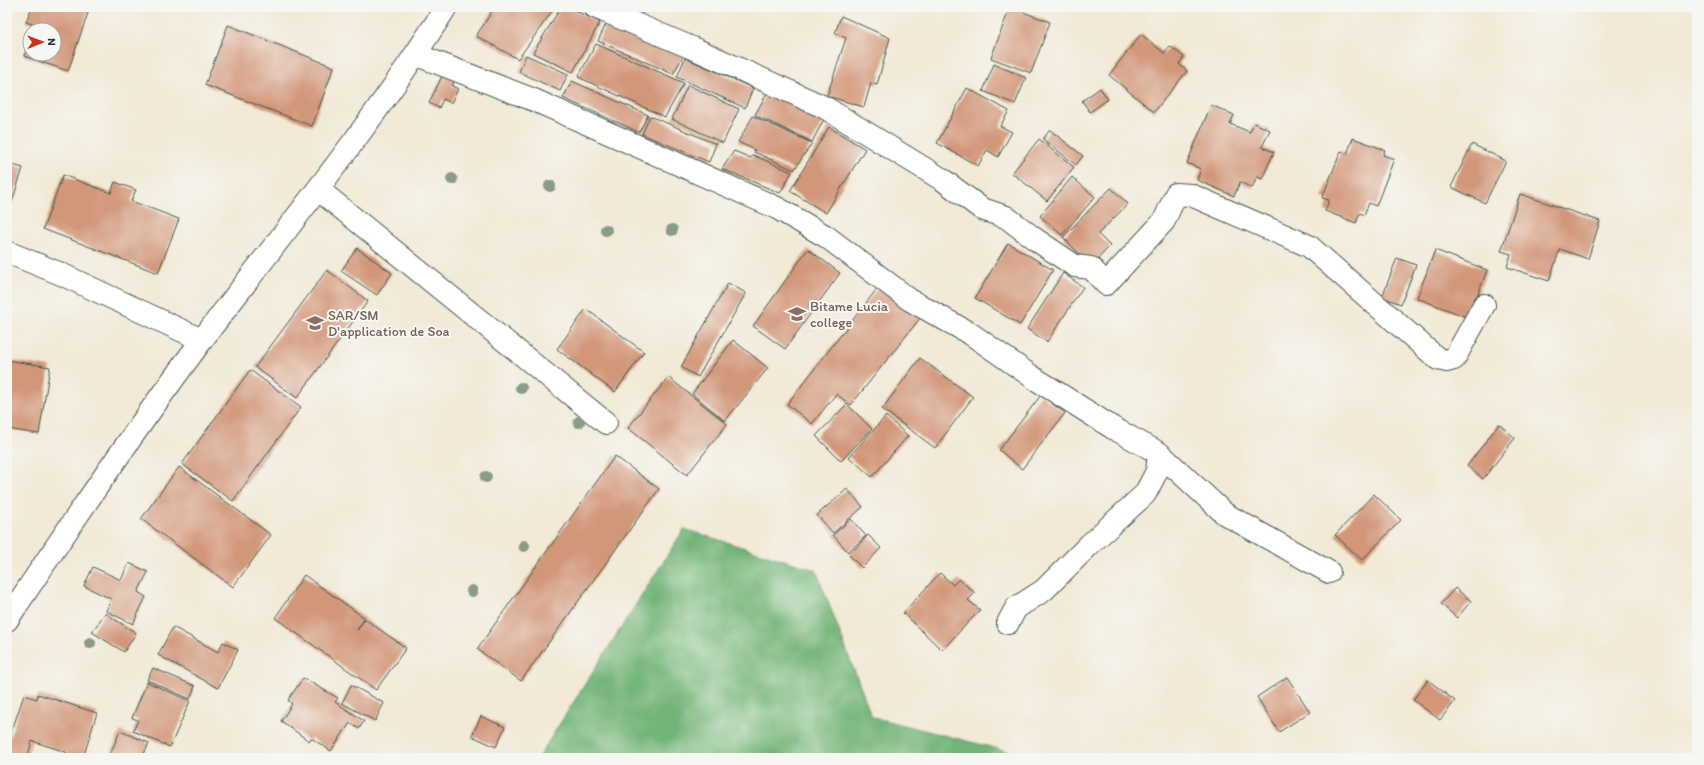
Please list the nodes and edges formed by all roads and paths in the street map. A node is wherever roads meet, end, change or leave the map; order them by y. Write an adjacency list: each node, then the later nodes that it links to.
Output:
1 (446, 7): 3 (street)
2 (594, 7): 6 (street)
3 (417, 55): 4 (street); 9 (street)
4 (319, 190): 7 (street); 8 (street)
5 (7, 252): 7 (street)
6 (1484, 305)
7 (202, 340): 11 (street)
8 (606, 423)
9 (1160, 453): 10 (street); 12 (street)
10 (1329, 572)
11 (7, 620)
12 (1008, 623)

